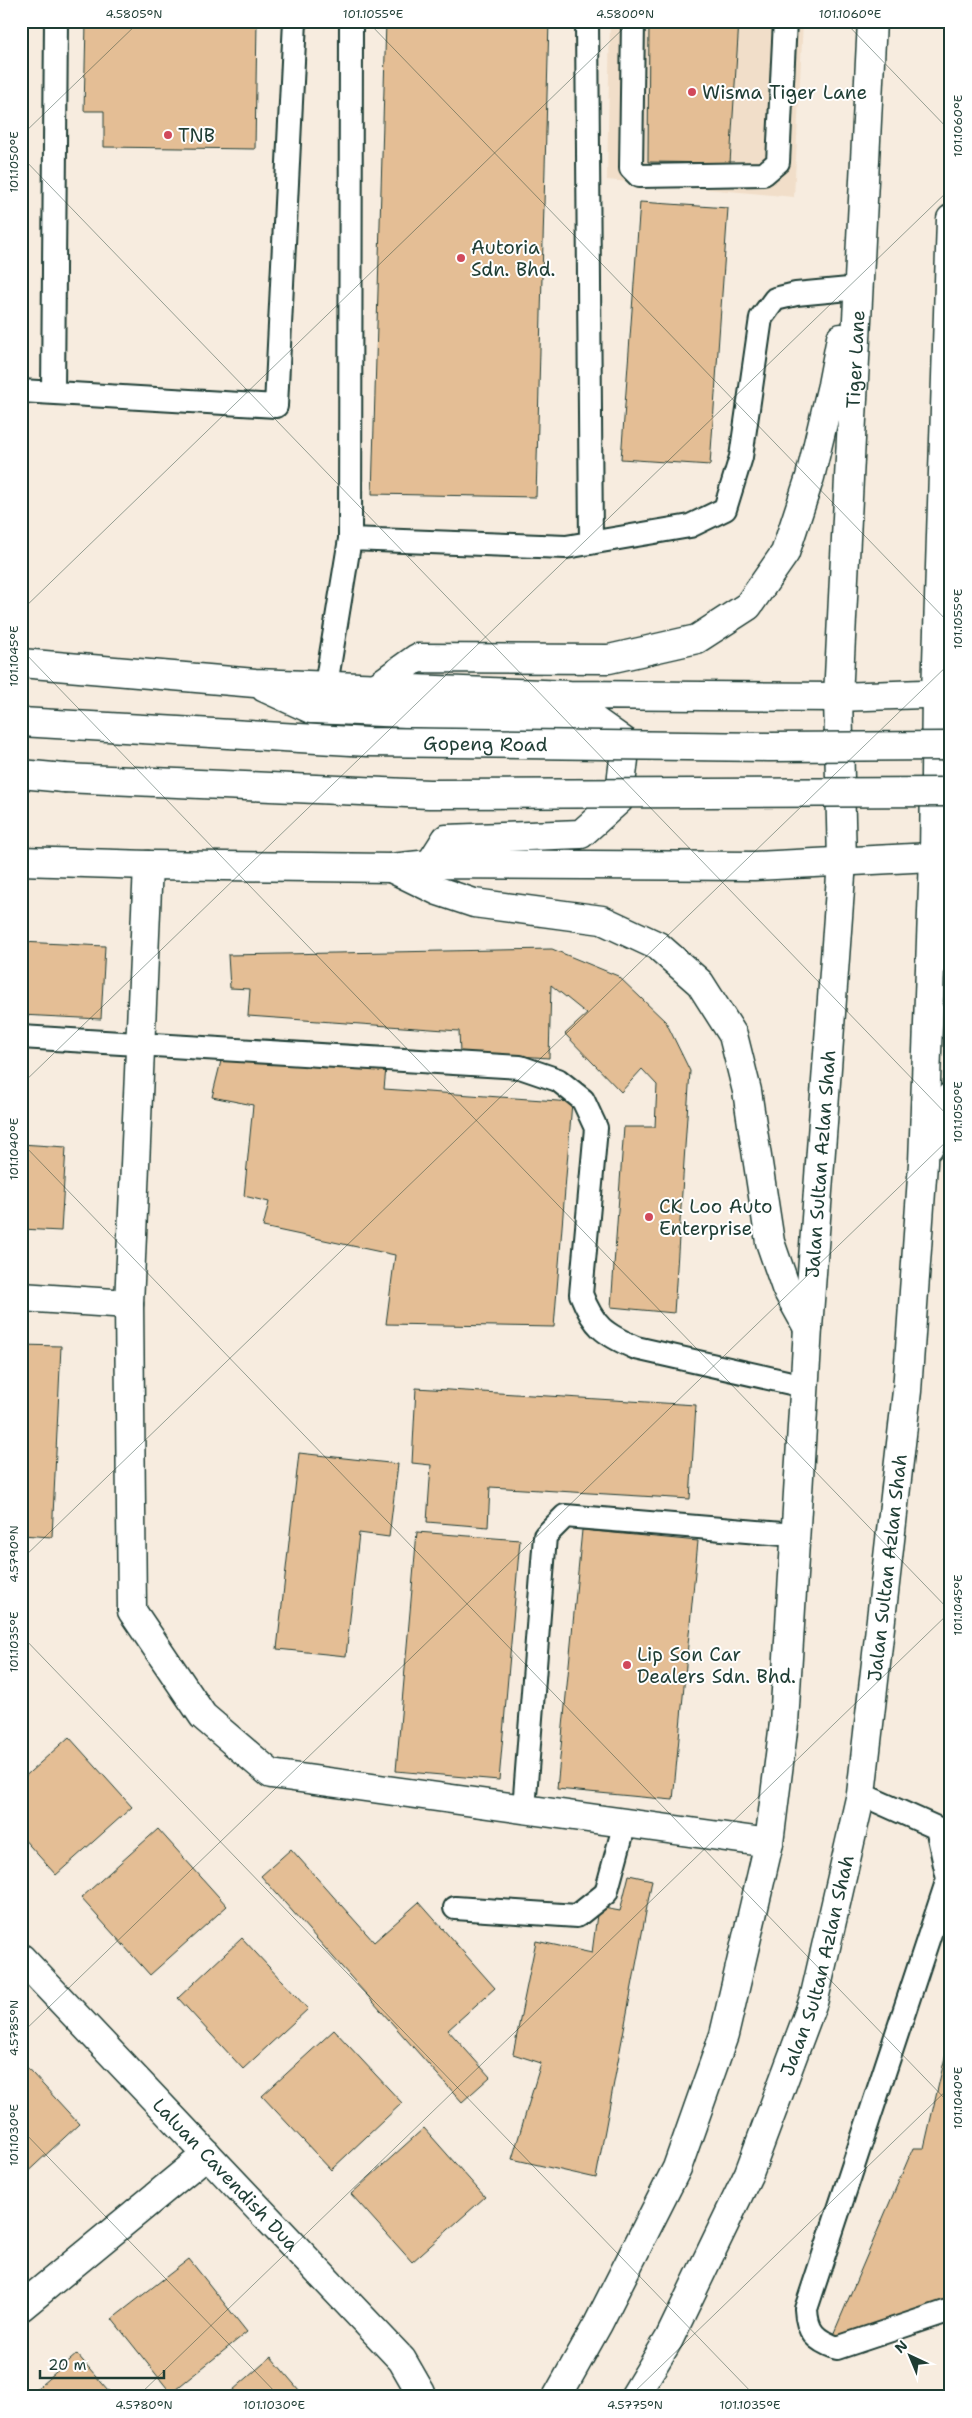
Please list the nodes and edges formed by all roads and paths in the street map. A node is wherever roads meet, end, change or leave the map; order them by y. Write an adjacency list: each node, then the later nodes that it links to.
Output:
1 (56, 21): 12 (lane)
2 (295, 21): 12 (lane)
3 (351, 21): 13 (lane)
4 (587, 21): 14 (lane)
5 (633, 21): 6 (lane)
6 (785, 21)
7 (872, 21): 9 (main road, Tiger Lane)
8 (951, 219): 19 (main road)
9 (860, 226): 10 (main road); 20 (main road, Tiger Lane)
10 (849, 289): 14 (lane); 18 (main road)
11 (21, 391): 12 (lane)
12 (53, 394)
13 (350, 539): 14 (lane); 17 (lane)
14 (591, 543)
15 (21, 663): 16 (main road)
16 (255, 683): 17 (main road); 30 (main road)
17 (326, 685): 18 (main road)
18 (378, 686): 20 (main road)
19 (943, 693): 20 (main road); 27 (main road, Jalan Sultan Azlan Shah)
20 (838, 697): 29 (main road, Jalan Sultan Azlan Shah)
21 (21, 722): 22 (main road, Gopeng Road, bridge)
22 (951, 746)
23 (21, 774): 24 (main road)
24 (64, 778): 25 (main road); 26 (main road, bridge)
25 (21, 780)
26 (951, 792)
27 (942, 856): 29 (main road); 36 (main road, Jalan Sultan Azlan Shah)
28 (21, 861): 31 (main road)
29 (842, 862): 30 (main road); 39 (main road, Jalan Sultan Azlan Shah)
30 (430, 864): 32 (main road)
31 (148, 865): 32 (main road); 34 (main road)
32 (391, 868): 39 (main road)
33 (21, 1037): 34 (lane)
34 (140, 1044): 38 (main road); 40 (lane)
35 (951, 1096): 36 (main road)
36 (923, 1163): 42 (main road, Jalan Sultan Azlan Shah)
37 (21, 1297): 38 (main road)
38 (129, 1304): 43 (main road)
39 (808, 1328): 40 (main road, Jalan Sultan Azlan Shah)
40 (804, 1386): 41 (main road, Jalan Sultan Azlan Shah)
41 (795, 1534): 43 (lane); 46 (main road, Jalan Sultan Azlan Shah)
42 (861, 1794): 45 (lane); 55 (main road, Jalan Sultan Azlan Shah)
43 (524, 1809): 44 (main road)
44 (625, 1823): 46 (main road); 48 (lane)
45 (944, 1823): 47 (lane)
46 (768, 1843): 54 (main road, Jalan Sultan Azlan Shah)
47 (950, 1880): 52 (lane)
48 (455, 1908)
49 (21, 1958): 50 (main road, Laluan Cavendish Dua)
50 (207, 2154): 51 (main road); 53 (main road, Laluan Cavendish Dua)
51 (21, 2307)
52 (951, 2310)
53 (421, 2397)
54 (557, 2397)
55 (634, 2397)

